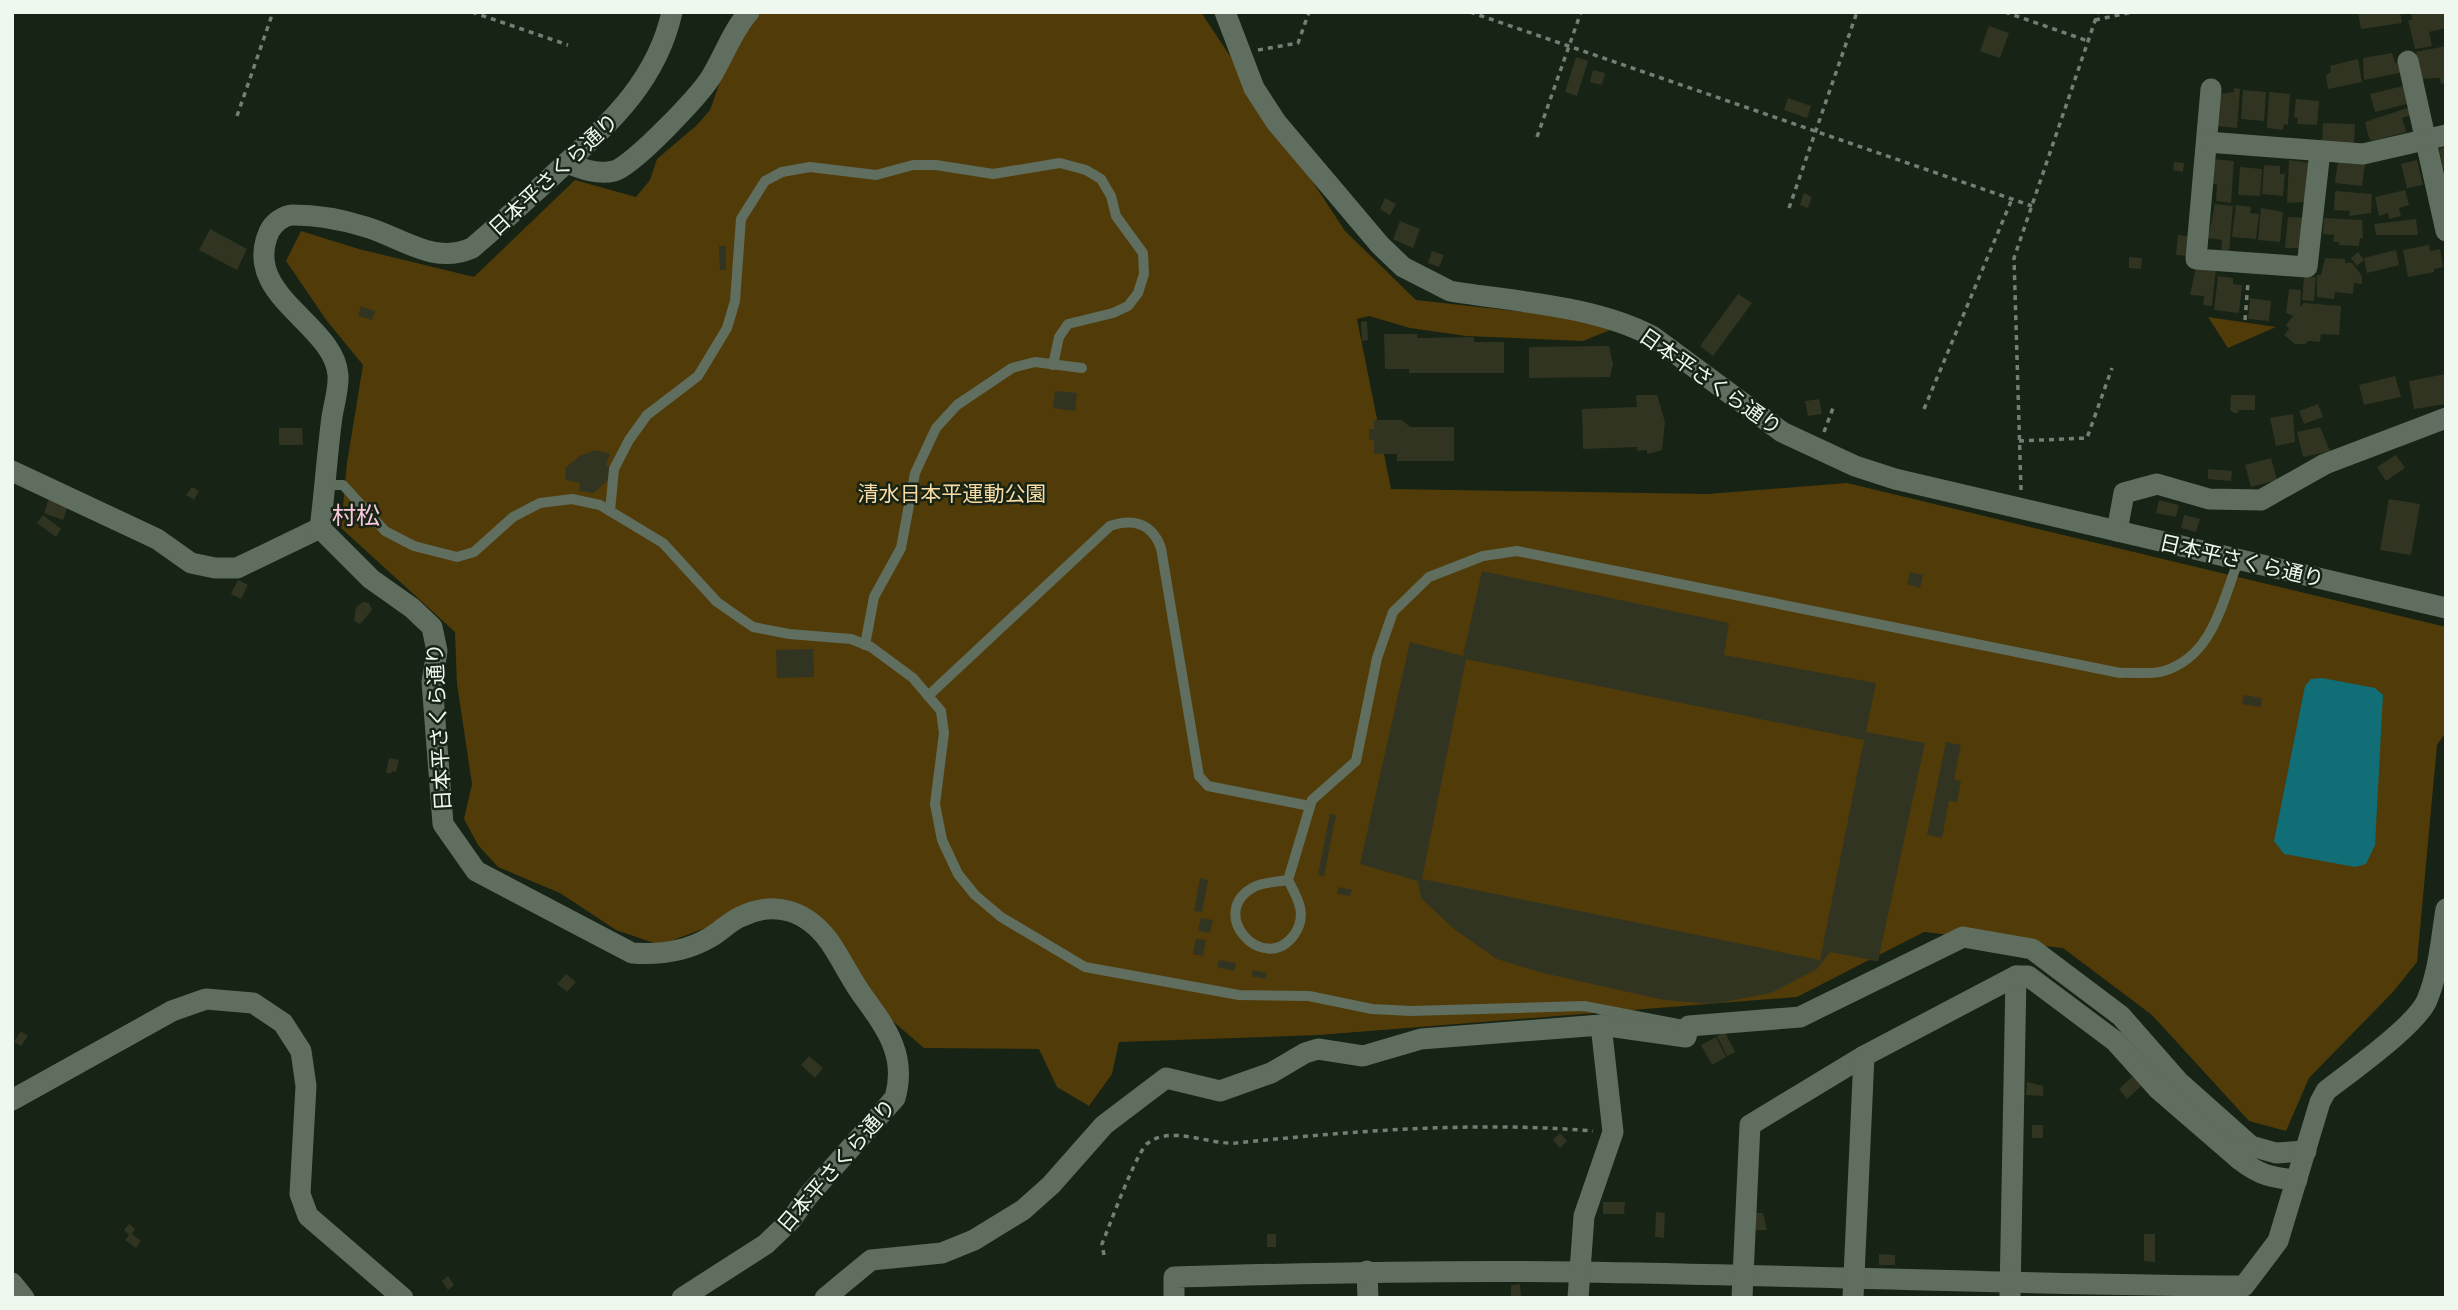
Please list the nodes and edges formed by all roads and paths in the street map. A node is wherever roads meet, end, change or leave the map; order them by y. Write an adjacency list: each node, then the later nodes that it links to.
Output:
1 (273, 12): 20 (path)
2 (472, 12): 15 (path)
3 (672, 12): 26 (street, 日本平さくら通り)
4 (749, 12): 26 (street)
5 (1225, 12): 17 (street, 日本平さくら通り)
6 (1309, 12): 17 (path)
7 (1470, 12): 16 (path)
8 (1581, 12): 16 (path)
9 (1857, 12): 21 (path)
10 (2005, 12): 14 (path)
11 (2098, 12): 13 (path)
12 (2133, 12): 13 (path)
13 (2095, 20): 14 (path)
14 (2088, 41): 28 (path)
15 (568, 46)
16 (1569, 46): 21 (path); 22 (path)
17 (1239, 53): 41 (street, 日本平さくら通り)
18 (2408, 61): 23 (street)
19 (2211, 89): 24 (street)
20 (237, 116)
21 (1814, 131): 27 (path); 29 (path)
22 (1537, 137)
23 (2436, 137): 25 (street); 30 (street)
24 (2207, 142): 25 (street); 31 (street)
25 (2320, 150): 31 (street)
26 (567, 163): 40 (street, 日本平さくら通り)
27 (2012, 199): 28 (path); 36 (path)
28 (2032, 206): 38 (path)
29 (1789, 208)
30 (2446, 231)
31 (2250, 263): 32 (path)
32 (2245, 320)
33 (1053, 365): 34 (lane); 42 (lane); 47 (lane)
34 (1082, 368)
35 (2112, 368): 38 (path)
36 (1924, 409)
37 (2446, 418): 44 (street)
38 (2020, 441): 41 (path)
39 (12, 471): 43 (street)
40 (326, 485): 42 (lane); 43 (street, 日本平さくら通り)
41 (2022, 509): 44 (street, 日本平さくら通り)
42 (610, 510): 47 (lane)
43 (320, 528): 71 (street, 日本平さくら通り)
44 (2117, 531): 45 (street, 日本平さくら通り)
45 (2239, 559): 46 (street, 日本平さくら通り); 49 (lane)
46 (2446, 608)
47 (864, 645): 48 (lane)
48 (928, 696): 49 (lane); 54 (lane)
49 (1310, 807): 50 (lane)
50 (1287, 880): 50 (lane)
51 (2446, 909): 58 (street)
52 (2015, 976): 55 (street); 59 (street); 67 (street)
53 (1601, 1025): 54 (street); 57 (street); 72 (street)
54 (1689, 1026): 59 (street)
55 (1864, 1055): 65 (street); 66 (street)
56 (15, 1098): 70 (street)
57 (1613, 1132): 61 (path); 63 (street)
58 (2306, 1151): 59 (street); 60 (street)
59 (2245, 1153): 60 (street)
60 (2297, 1180): 68 (street)
61 (1104, 1255)
62 (1367, 1271): 63 (street); 73 (street); 74 (street)
63 (1579, 1272): 65 (street); 75 (street)
64 (12, 1283): 69 (street)
65 (1742, 1288): 66 (street)
66 (1853, 1289): 67 (street)
67 (2010, 1291): 68 (street)
68 (2136, 1292)
69 (24, 1298)
70 (403, 1298)
71 (682, 1298)
72 (825, 1298)
73 (1174, 1298)
74 (1368, 1298)
75 (1578, 1298)

